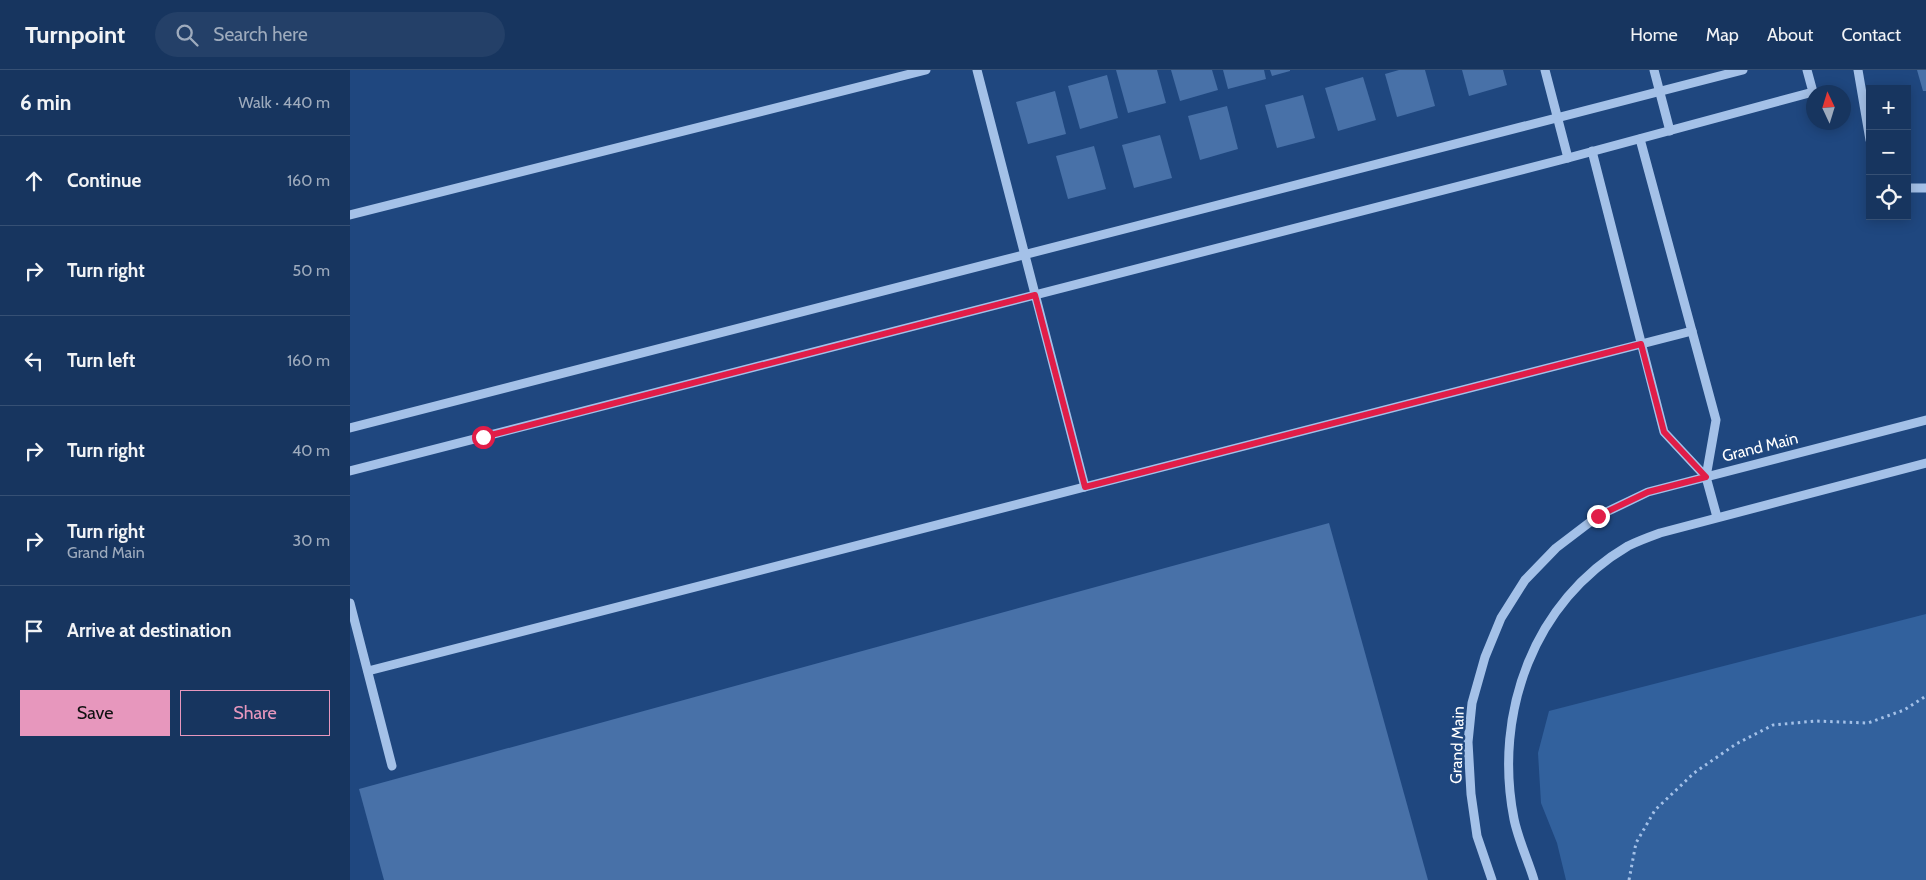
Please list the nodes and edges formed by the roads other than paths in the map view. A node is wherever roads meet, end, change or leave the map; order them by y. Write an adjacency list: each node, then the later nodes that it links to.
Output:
1 (926, 70): 19 (street)
2 (977, 70): 20 (street)
3 (1544, 70): 11 (street)
4 (1654, 70): 9 (street)
5 (1744, 70): 9 (street)
6 (1807, 70): 8 (street)
7 (1858, 70): 12 (street)
8 (1811, 85)
9 (1660, 91): 11 (street); 13 (street)
10 (1806, 94): 13 (street)
11 (1557, 118): 16 (street); 20 (street)
12 (1868, 130)
13 (1670, 131): 14 (street)
14 (1640, 139): 15 (street); 22 (street)
15 (1592, 152): 16 (street); 23 (street)
16 (1568, 158): 21 (street)
17 (1911, 188): 18 (street)
18 (1926, 188)
19 (350, 215)
20 (1024, 254): 21 (street); 25 (street)
21 (1035, 295): 27 (street); 29 (street)
22 (1692, 331): 23 (street); 28 (street)
23 (1641, 344): 28 (street); 29 (street)
24 (1926, 420): 28 (street, Grand Main)
25 (350, 428)
26 (1926, 463): 30 (street)
27 (350, 471)
28 (1706, 477): 30 (street); 34 (street, Grand Main)
29 (1085, 487): 32 (street)
30 (1717, 517): 35 (street)
31 (350, 603): 32 (street)
32 (368, 671): 33 (street)
33 (392, 766)
34 (1492, 880)
35 (1534, 880)

